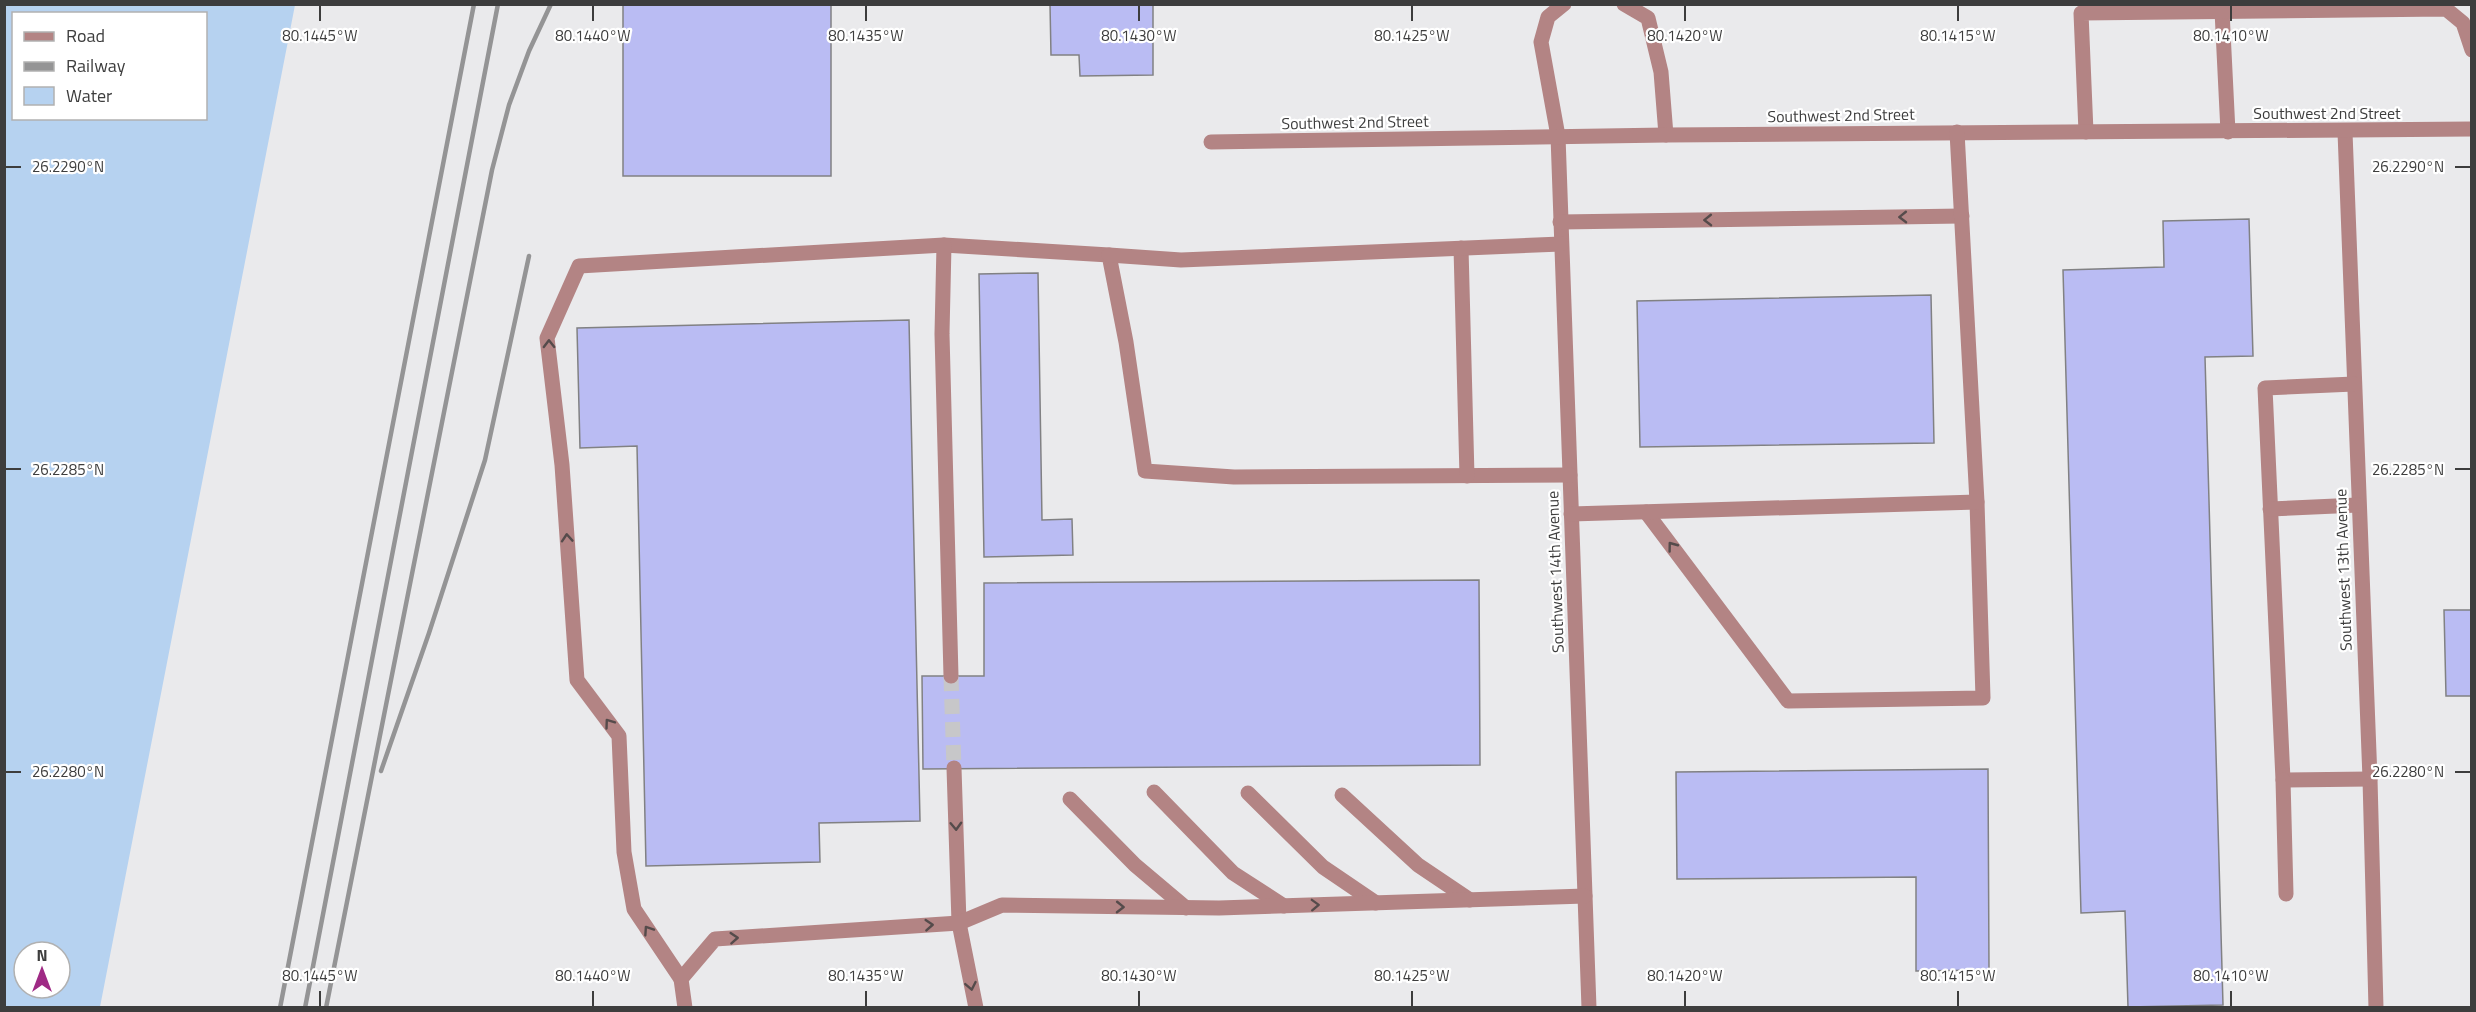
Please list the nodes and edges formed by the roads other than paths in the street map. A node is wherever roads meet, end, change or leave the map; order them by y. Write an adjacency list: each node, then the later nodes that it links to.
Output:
1 (1564, 4): 11 (street, Southwest 14th Avenue)
2 (1624, 4): 10 (street)
3 (2222, 11): 4 (street); 7 (street); 8 (street)
4 (2472, 50)
5 (2472, 129): 9 (street, Southwest 2nd Street)
6 (1957, 132): 7 (street, Southwest 2nd Street); 10 (street, Southwest 2nd Street); 13 (street)
7 (2086, 132): 8 (street, Southwest 2nd Street)
8 (2228, 132): 9 (street, Southwest 2nd Street)
9 (2345, 132): 19 (street, Southwest 13th Avenue)
10 (1666, 135): 11 (street, Southwest 2nd Street)
11 (1558, 136): 12 (street, Southwest 2nd Street); 14 (street, Southwest 14th Avenue)
12 (1211, 142)
13 (1962, 216): 14 (street, one-way to 14); 22 (street)
14 (1560, 222): 15 (street, Southwest 14th Avenue)
15 (1561, 244): 17 (street); 21 (street, Southwest 14th Avenue)
16 (944, 245): 18 (street); 27 (street); 42 (street, one-way to 16)
17 (1461, 248): 18 (street); 20 (street)
18 (1109, 255): 20 (street)
19 (2354, 384): 23 (street, Southwest 13th Avenue); 24 (street)
20 (1467, 476): 21 (street)
21 (1570, 476): 26 (street, Southwest 14th Avenue)
22 (1977, 502): 25 (street); 25 (street, one-way to 25)
23 (2358, 505): 24 (street); 29 (street, Southwest 13th Avenue)
24 (2270, 509): 30 (street)
25 (1646, 512): 26 (street)
26 (1571, 514): 36 (street, Southwest 14th Avenue)
27 (951, 676)
28 (954, 768): 41 (street, one-way to 41)
29 (2370, 779): 30 (street); 46 (street, Southwest 13th Avenue)
30 (2283, 780): 35 (street)
31 (1154, 792): 39 (street)
32 (1248, 793): 38 (street)
33 (1342, 795): 37 (street)
34 (1070, 799): 40 (street)
35 (2286, 894)
36 (1585, 896): 37 (street); 45 (street, Southwest 14th Avenue)
37 (1470, 900): 38 (street)
38 (1376, 903): 39 (street, one-way to 38)
39 (1284, 906): 40 (street)
40 (1186, 908): 41 (street, one-way to 40)
41 (959, 923): 42 (street, one-way to 41); 44 (street, one-way to 44)
42 (681, 979): 43 (street)
43 (685, 1008)
44 (976, 1008)
45 (1589, 1008)
46 (2376, 1008)

